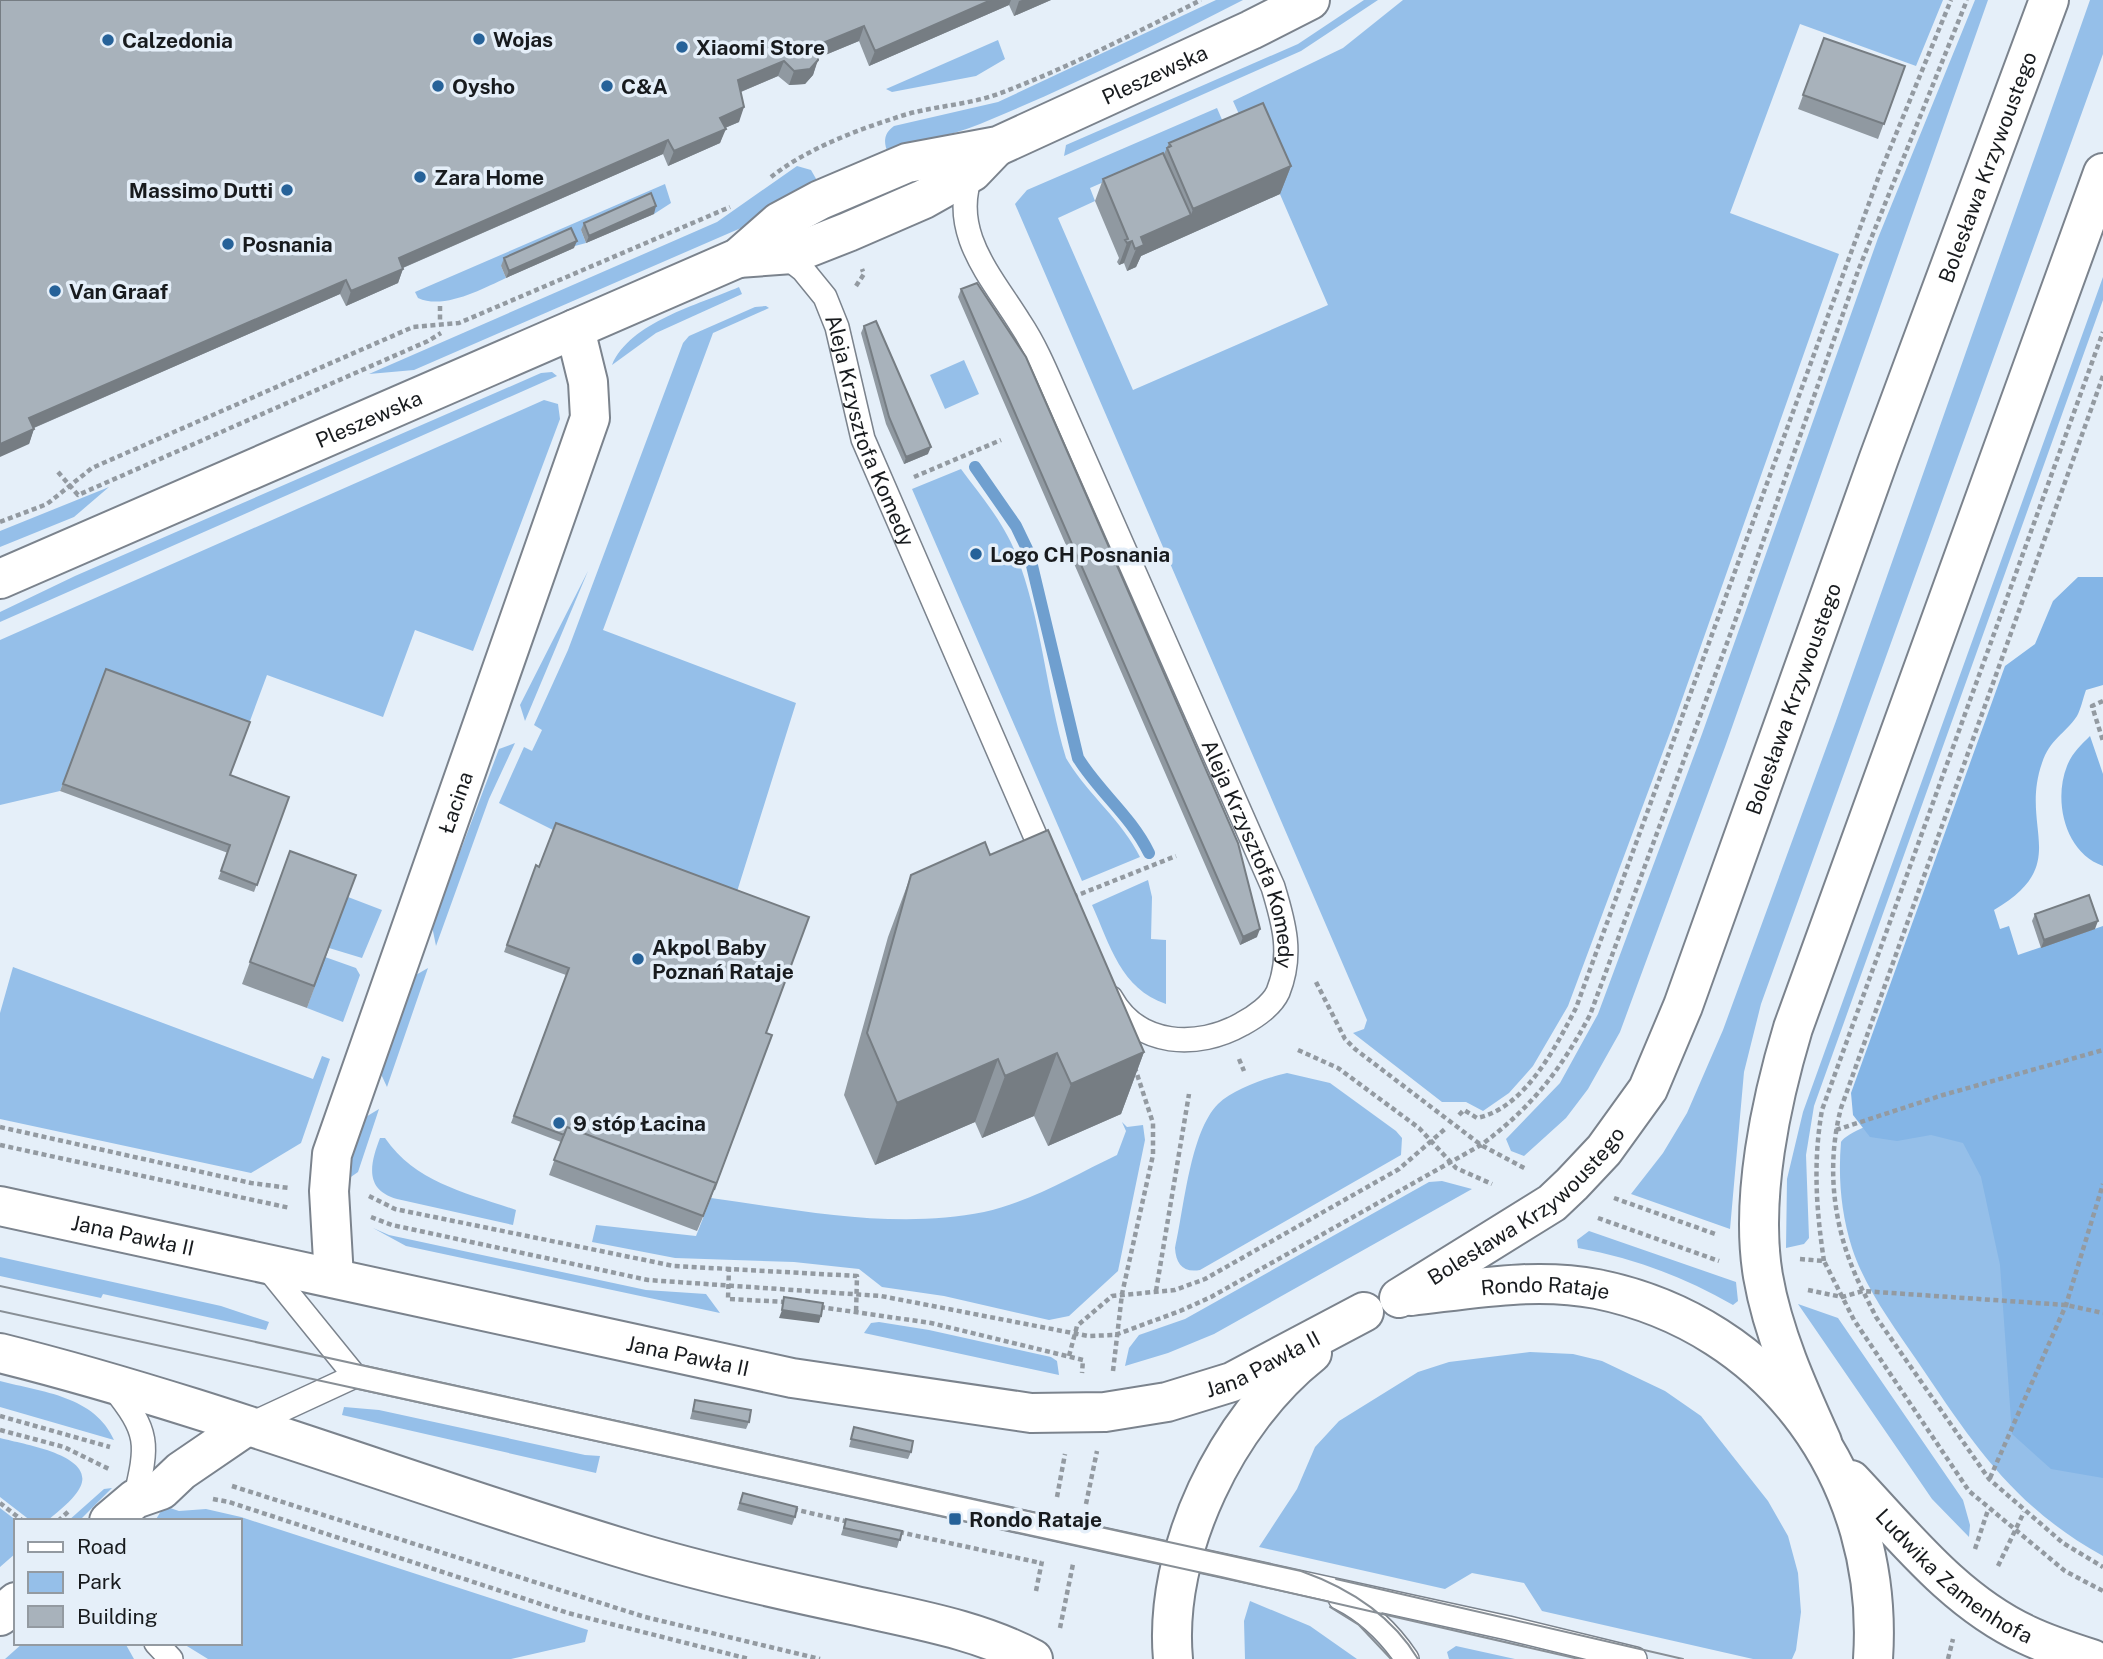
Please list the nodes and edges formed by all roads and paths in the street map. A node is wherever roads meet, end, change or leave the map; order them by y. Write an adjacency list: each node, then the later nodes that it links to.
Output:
1 (1201, 0): 8 (path)
2 (1310, 0): 6 (main road, Pleszewska)
3 (1951, 0): 34 (path)
4 (1967, 0): 40 (path)
5 (2049, 0): 63 (main road, Bolesława Krzywoustego)
6 (985, 159): 10 (main road, Pleszewska); 11 (main road, Pleszewska); 28 (lane, Aleja Krzysztofa Komedy)
7 (2103, 173): 84 (main road)
8 (768, 179)
9 (738, 201): 20 (path)
10 (784, 255): 11 (main road, Pleszewska); 21 (lane, Aleja Krzysztofa Komedy)
11 (738, 258): 14 (main road, Pleszewska)
12 (440, 306): 13 (path)
13 (440, 320)
14 (575, 329): 23 (main road, Pleszewska); 46 (main road, Łacina)
15 (441, 332): 20 (path)
16 (2103, 332): 51 (path)
17 (2103, 376): 37 (path)
18 (1001, 440): 21 (path)
19 (58, 472): 20 (path)
20 (70, 486): 22 (path)
21 (885, 489): 27 (lane, Aleja Krzysztofa Komedy)
22 (0, 522)
23 (0, 579)
24 (2103, 701): 25 (path)
25 (2103, 741)
26 (1176, 856): 27 (path)
27 (1064, 900)
28 (1286, 964): 30 (lane, Aleja Krzysztofa Komedy); 40 (path)
29 (1100, 978): 30 (lane, Aleja Krzysztofa Komedy)
30 (1144, 1031): 60 (path)
31 (1298, 1050): 38 (path)
32 (2103, 1050): 37 (path)
33 (1189, 1094): 58 (path)
34 (1459, 1115)
35 (0, 1127): 46 (path)
36 (1445, 1129): 38 (path)
37 (1835, 1131): 59 (path)
38 (1431, 1142): 41 (path); 58 (path)
39 (0, 1145): 46 (path)
40 (1481, 1145): 41 (path); 42 (path)
41 (1450, 1162): 43 (path); 71 (path)
42 (1517, 1167)
43 (1492, 1184)
44 (2103, 1184): 66 (path)
45 (1617, 1199): 49 (path)
46 (329, 1200): 54 (path); 55 (main road, Łacina); 56 (path)
47 (0, 1206): 52 (main road, Jana Pawła II)
48 (1598, 1218): 53 (path)
49 (1724, 1238)
50 (1793, 1259): 51 (path)
51 (1824, 1261): 62 (path)
52 (263, 1262): 55 (main road, Jana Pawła II); 75 (lane)
53 (1726, 1263)
54 (729, 1267): 56 (path); 61 (path)
55 (334, 1278): 67 (main road, Jana Pawła II)
56 (728, 1284): 61 (path); 64 (path)
57 (1798, 1288): 62 (path)
58 (1156, 1291): 60 (path)
59 (1863, 1291): 62 (path); 66 (path); 85 (path)
60 (1122, 1294): 70 (path); 71 (path)
61 (856, 1295): 69 (path); 70 (path)
62 (1842, 1297): 92 (path)
63 (1399, 1298): 67 (main road, Rondo Rataje); 84 (main road, Rondo Rataje)
64 (796, 1302)
65 (808, 1305): 69 (path)
66 (2066, 1305): 68 (path); 85 (path)
67 (1364, 1312): 98 (main road, Rondo Rataje)
68 (2103, 1312)
69 (856, 1314): 73 (path)
70 (1075, 1334): 71 (path); 73 (path)
71 (1115, 1335): 74 (path)
72 (0, 1353): 77 (main road)
73 (1069, 1356): 76 (path)
74 (1113, 1374)
75 (355, 1376): 79 (lane); 98 (lane)
76 (1081, 1378)
77 (110, 1384): 79 (main road); 89 (lane)
78 (0, 1416): 83 (path)
79 (247, 1426): 89 (main road); 113 (main road)
80 (0, 1430): 89 (path)
81 (1098, 1444): 91 (path)
82 (1067, 1446): 90 (path)
83 (121, 1451)
84 (1828, 1452): 117 (main road, Rondo Rataje); 119 (main road, Ludwika Zamenhofa)
85 (1989, 1479): 93 (path)
86 (222, 1483): 112 (path)
87 (207, 1498): 111 (path)
88 (0, 1503): 94 (path)
89 (117, 1507)
90 (1054, 1508)
91 (1085, 1509)
92 (1988, 1510): 95 (path); 96 (path)
93 (2024, 1512): 95 (path); 101 (path)
94 (20, 1519)
95 (2015, 1532): 100 (path); 104 (path)
96 (1975, 1547)
97 (1044, 1550): 103 (path)
98 (1183, 1557): 102 (lane); 114 (main road, Rondo Rataje)
99 (1074, 1562): 106 (path)
100 (1998, 1566)
101 (2103, 1567)
102 (1315, 1586): 115 (lane); 116 (lane)
103 (1036, 1591)
104 (2103, 1591)
105 (14, 1604): 107 (main road)
106 (1065, 1604)
107 (0, 1616)
108 (1952, 1642): 118 (path)
109 (158, 1645): 110 (lane)
110 (171, 1659)
111 (749, 1659)
112 (820, 1659)
113 (1033, 1659)
114 (1173, 1659)
115 (1407, 1659)
116 (1635, 1659)
117 (1873, 1659)
118 (1948, 1659)
119 (2092, 1659)

